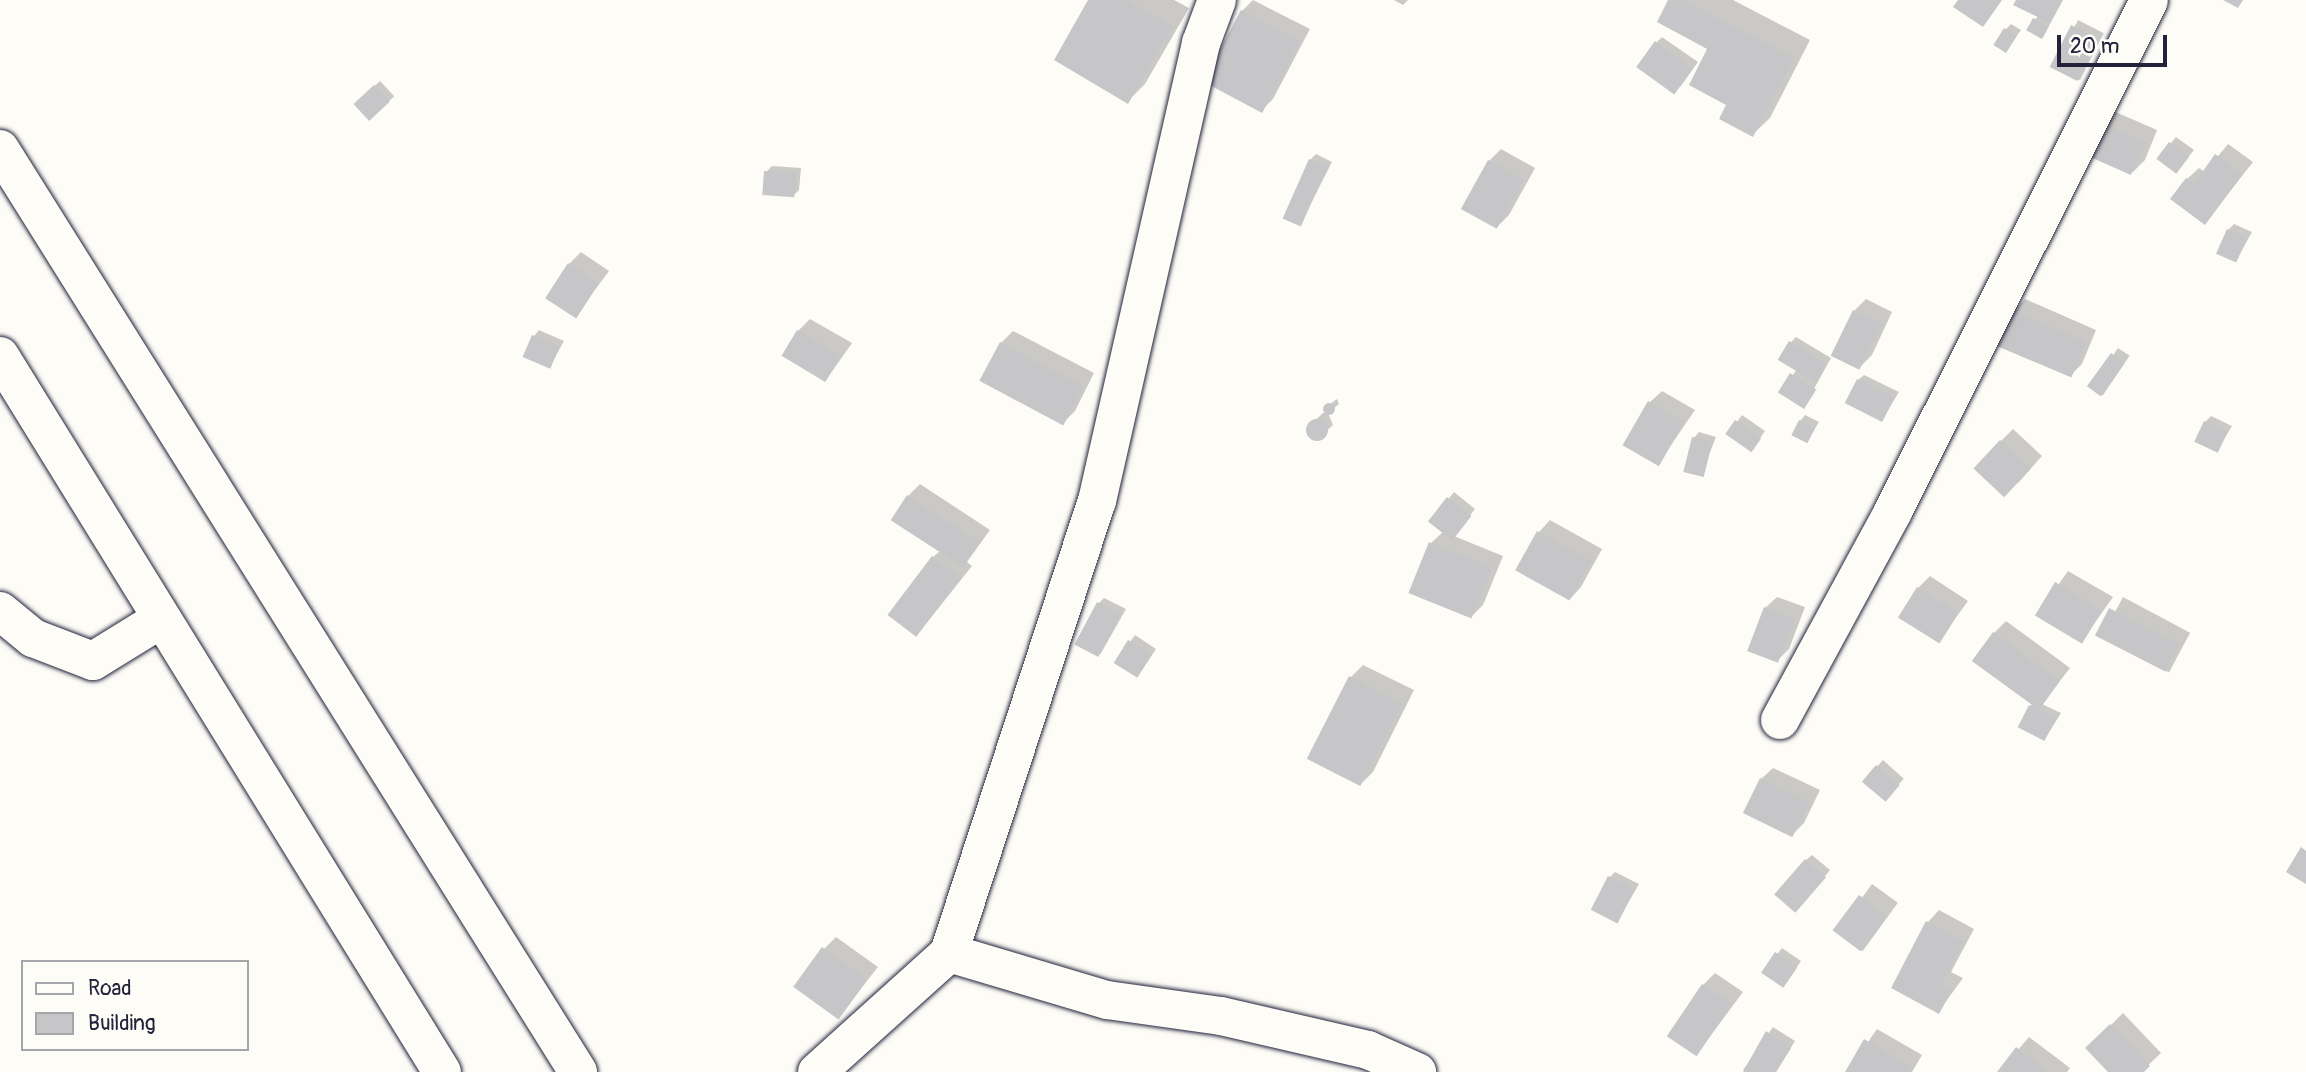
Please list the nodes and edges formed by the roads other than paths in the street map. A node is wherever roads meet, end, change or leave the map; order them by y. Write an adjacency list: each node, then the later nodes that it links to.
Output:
1 (1217, 0): 8 (street)
2 (2149, 0): 7 (street)
3 (0, 149): 10 (street)
4 (0, 356): 6 (street)
5 (0, 611): 6 (street)
6 (161, 619): 9 (street)
7 (1780, 720)
8 (949, 953): 11 (street); 12 (street)
9 (442, 1072)
10 (578, 1072)
11 (817, 1072)
12 (1417, 1072)

